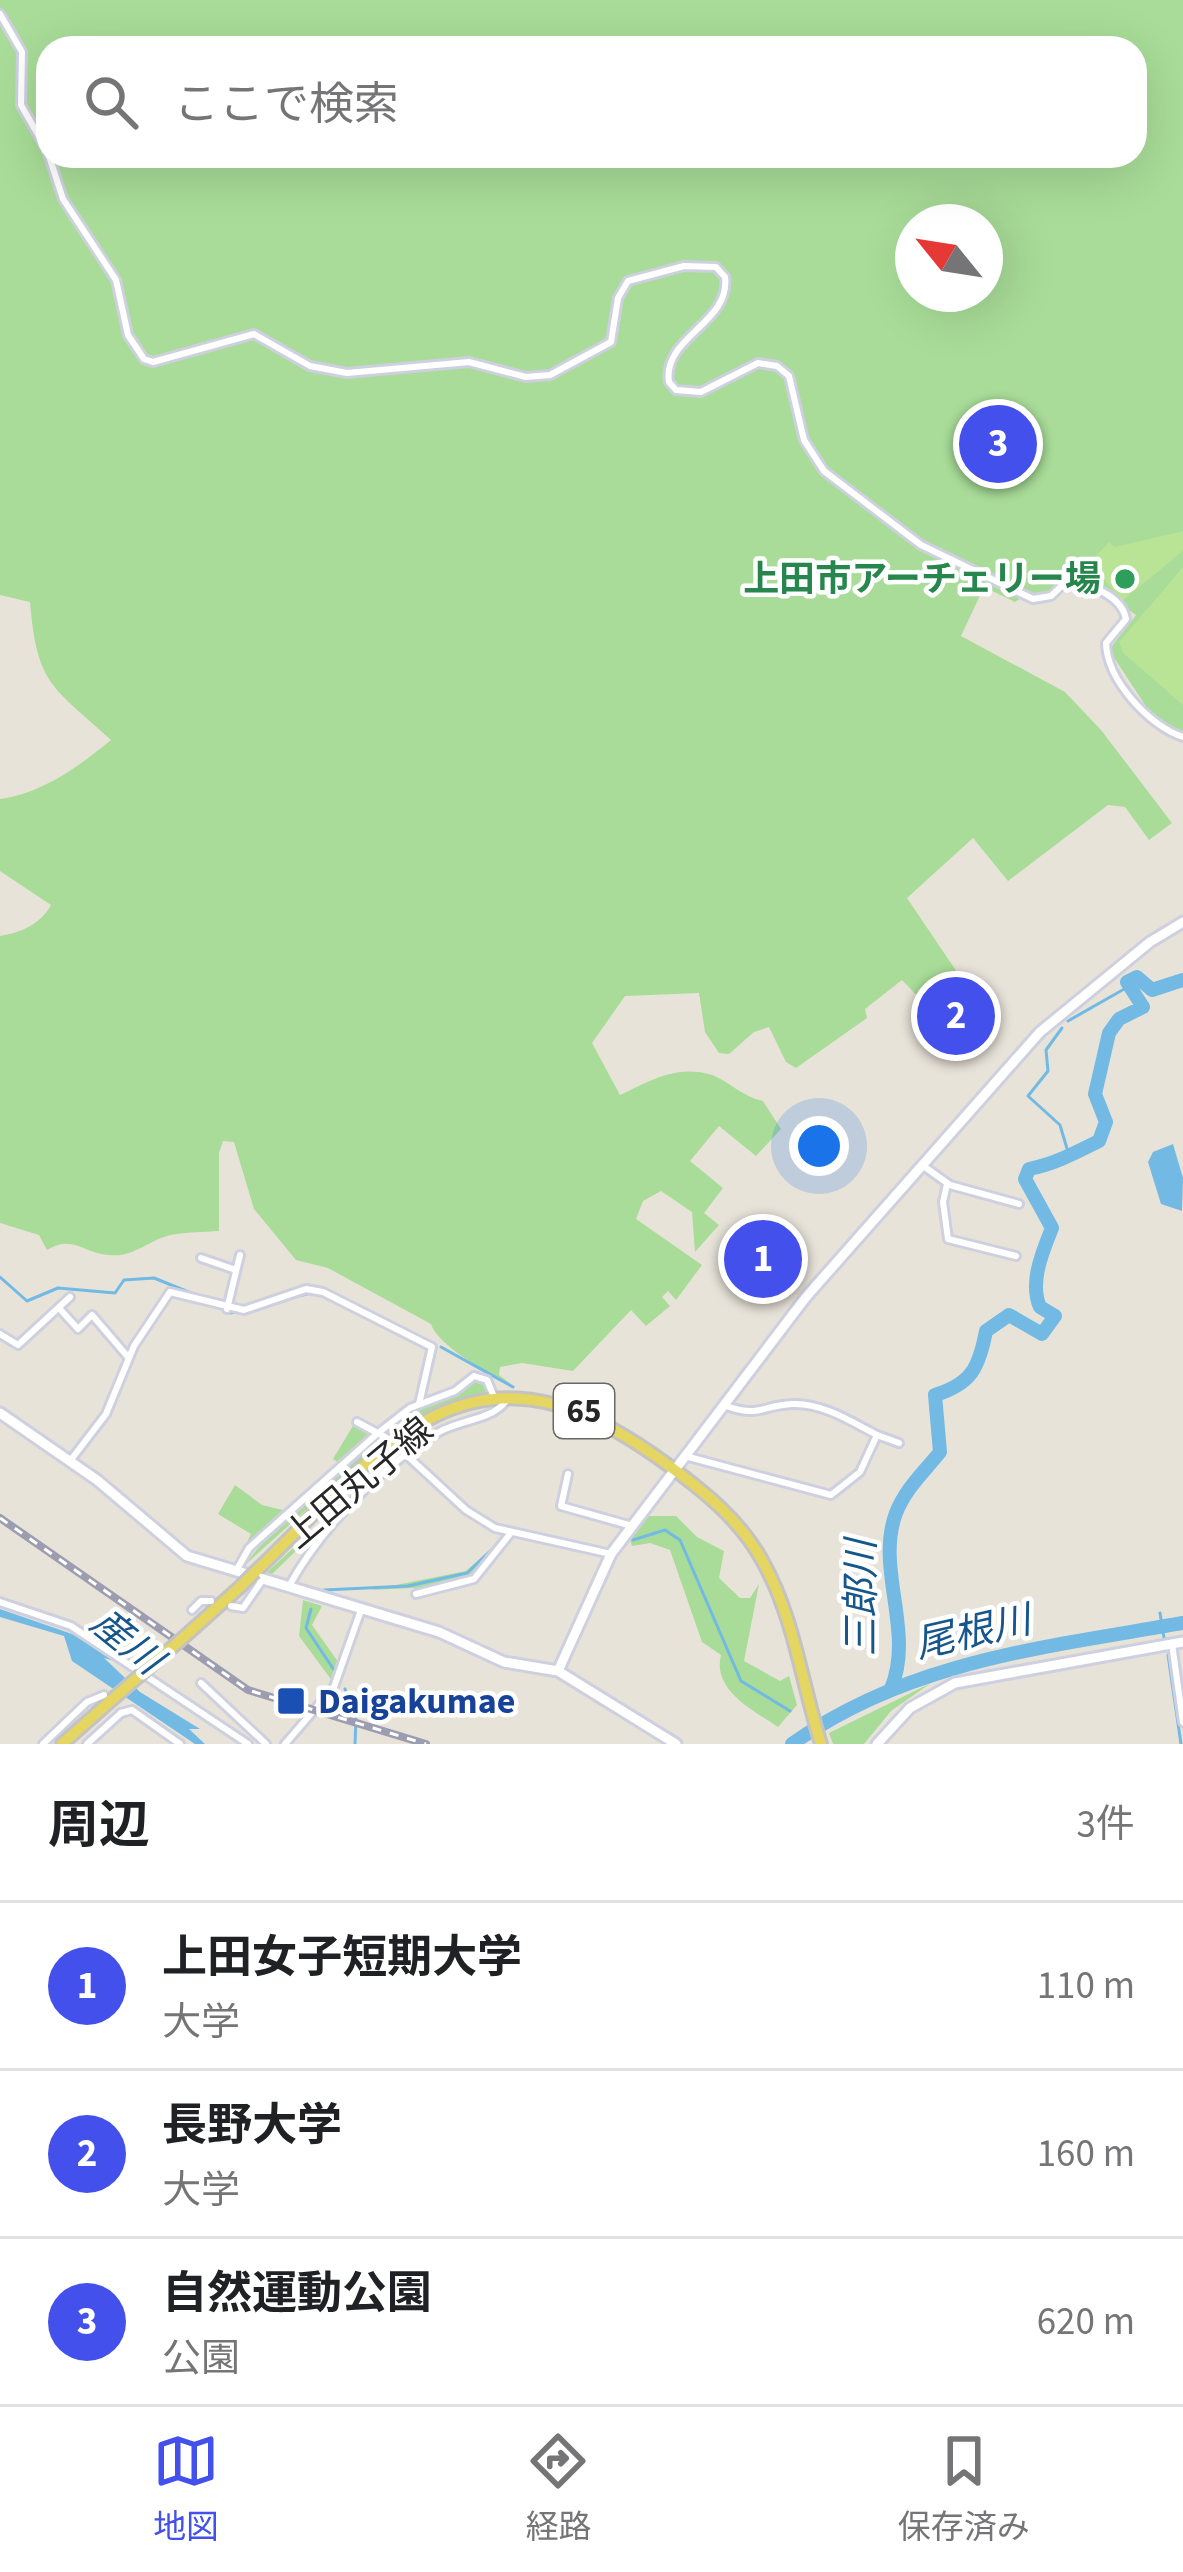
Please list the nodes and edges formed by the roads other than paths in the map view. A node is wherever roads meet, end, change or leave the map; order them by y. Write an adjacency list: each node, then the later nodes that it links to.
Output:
1 (0, 14): 2 (street)
2 (36, 131)
3 (53, 168): 4 (street)
4 (1183, 737)
5 (1183, 922): 6 (street)
6 (922, 1165): 7 (street); 20 (street)
7 (947, 1184): 8 (street); 10 (street)
8 (1019, 1204)
9 (240, 1255): 12 (street)
10 (1016, 1256)
11 (201, 1258): 12 (street)
12 (236, 1270): 15 (street)
13 (70, 1297): 14 (street)
14 (59, 1308): 16 (street); 17 (street)
15 (227, 1309): 17 (street); 19 (street)
16 (0, 1334)
17 (128, 1357): 28 (street)
18 (501, 1398): 19 (street); 26 (street); 29 (main road, 上田丸子線 / 65); 34 (main road, 上田丸子線 / 65)
19 (419, 1404): 23 (street)
20 (722, 1404): 24 (street); 27 (street)
21 (0, 1413): 28 (street)
22 (358, 1422): 23 (street)
23 (382, 1435): 35 (street)
24 (877, 1435): 25 (street); 27 (street)
25 (899, 1443)
26 (404, 1453): 32 (street); 36 (street)
27 (685, 1456): 29 (street)
28 (70, 1461): 35 (street)
29 (675, 1469): 31 (street); 49 (main road, 上田丸子線 / 65)
30 (568, 1474): 31 (street)
31 (632, 1526): 33 (street)
32 (510, 1534): 33 (street); 37 (street)
33 (611, 1554): 44 (street)
34 (258, 1577): 35 (main road, 上田丸子線 / 65, bridge); 36 (street); 40 (street)
35 (238, 1580): 46 (main road, 上田丸子線 / 65, bridge)
36 (287, 1590): 42 (street)
37 (416, 1594)
38 (211, 1601): 41 (street)
39 (0, 1602): 53 (street)
40 (231, 1606)
41 (192, 1610)
42 (361, 1610): 44 (street); 55 (street)
43 (1177, 1643): 47 (street); 57 (street)
44 (558, 1671): 56 (street)
45 (201, 1683): 54 (street)
46 (115, 1703): 48 (main road, 上田丸子線 / 65); 51 (street); 52 (street)
47 (1183, 1722)
48 (61, 1735): 50 (street)
49 (820, 1742)
50 (43, 1744)
51 (87, 1744)
52 (180, 1744)
53 (248, 1744)
54 (266, 1744)
55 (285, 1744)
56 (676, 1744)
57 (877, 1744)

